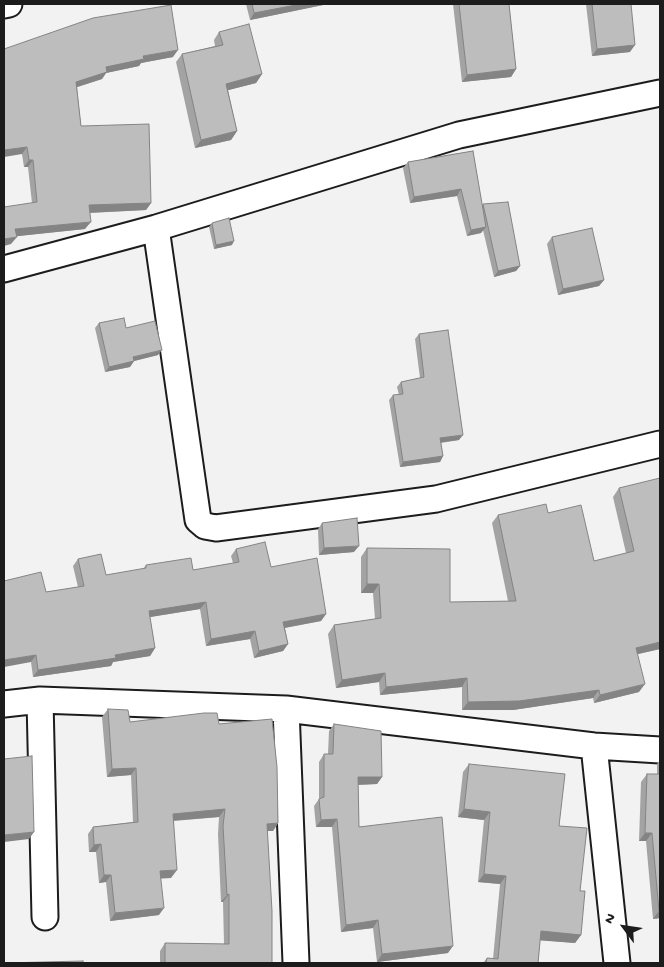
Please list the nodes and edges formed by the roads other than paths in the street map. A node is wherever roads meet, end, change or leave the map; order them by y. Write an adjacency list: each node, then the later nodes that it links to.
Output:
1 (8, 4): 2 (street)
2 (4, 5)
3 (660, 93): 4 (street)
4 (156, 228): 5 (street); 6 (street)
5 (4, 269)
6 (660, 444)
7 (40, 700): 8 (street); 9 (street); 12 (street)
8 (4, 704)
9 (286, 709): 10 (street); 13 (street)
10 (594, 746): 11 (street); 14 (street)
11 (660, 750)
12 (45, 917)
13 (296, 963)
14 (617, 963)

